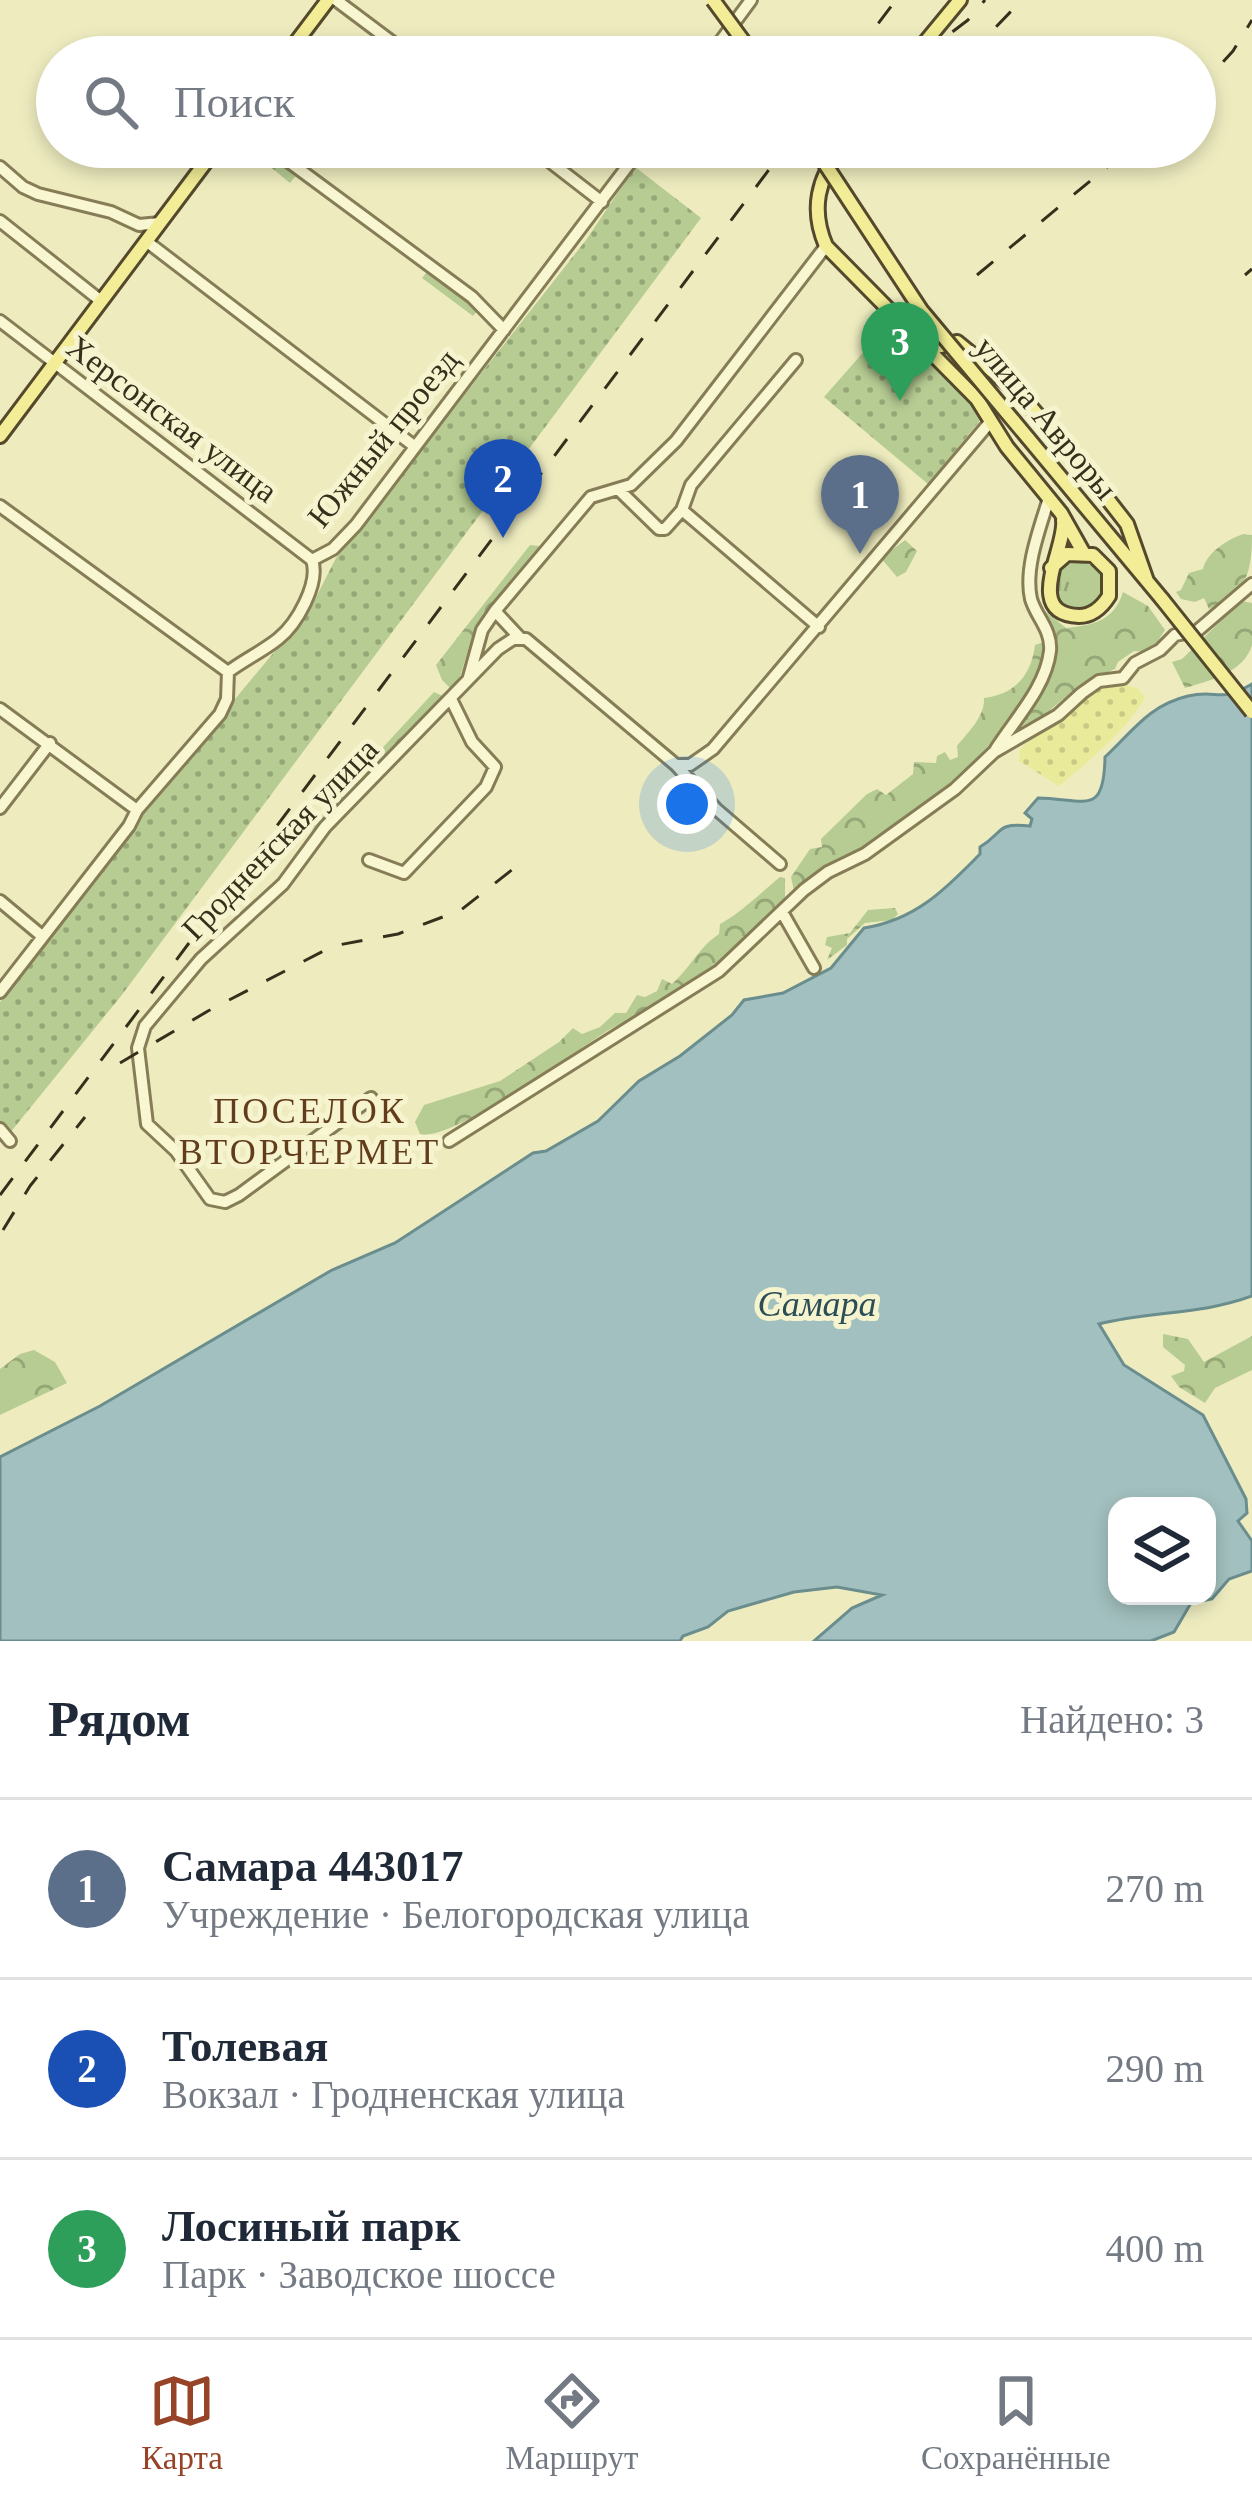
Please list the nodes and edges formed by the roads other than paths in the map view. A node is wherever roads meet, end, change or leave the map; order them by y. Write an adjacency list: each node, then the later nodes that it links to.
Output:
1 (306, 0): 5 (street)
2 (713, 0): 9 (main road, bridge)
3 (751, 0): 8 (street)
4 (959, 0): 10 (main road)
5 (328, 4): 6 (main road); 7 (street)
6 (302, 36)
7 (379, 36)
8 (724, 36)
9 (739, 36)
10 (930, 36)
11 (0, 167): 20 (street)
12 (202, 168): 20 (main road)
13 (297, 168): 25 (street)
14 (558, 168): 18 (street)
15 (627, 168): 18 (street, Южный проезд)
16 (828, 168): 39 (main road, улица Авроры, bridge)
17 (830, 168): 22 (main road)
18 (602, 202): 25 (street, Южный проезд)
19 (0, 221): 23 (street)
20 (160, 223): 21 (main road)
21 (146, 241): 23 (main road); 33 (street)
22 (826, 246): 26 (main road); 34 (street, Гродненская улица)
23 (101, 302): 28 (main road)
24 (0, 321): 28 (street, Херсонская улица)
25 (504, 330): 33 (street, Южный проезд)
26 (929, 349): 29 (main road); 31 (main road)
27 (796, 360): 37 (street)
28 (54, 364): 30 (main road); 43 (street, Херсонская улица)
29 (1034, 410): 31 (main road); 40 (main road)
30 (5, 420): 32 (main road)
31 (991, 421): 35 (main road); 49 (street)
32 (0, 436)
33 (414, 446): 43 (street, Южный проезд)
34 (619, 490): 37 (street); 48 (street, Гродненская улица)
35 (1049, 498): 38 (main road); 57 (street)
36 (0, 506): 51 (street)
37 (682, 510): 49 (street)
38 (1061, 513): 42 (main road); 44 (main road)
39 (1098, 521): 41 (main road, улица Авроры); 42 (main road)
40 (1127, 524): 41 (main road); 45 (main road)
41 (1108, 533): 45 (main road, улица Авроры)
42 (1087, 553): 44 (main road); 46 (main road)
43 (312, 560): 51 (street, Южный проезд)
44 (1051, 568): 46 (main road)
45 (1147, 581): 46 (main road); 55 (main road, улица Авроры, bridge)
46 (1112, 584)
47 (1252, 584): 57 (street)
48 (495, 611): 50 (street); 52 (street, Гродненская улица)
49 (819, 627): 58 (street)
50 (517, 639): 52 (street, Гродненская улица); 58 (street)
51 (228, 672): 60 (street)
52 (469, 680): 53 (street, Гродненская улица)
53 (452, 699): 61 (street); 68 (street, Гродненская улица)
54 (0, 709): 56 (street)
55 (1252, 712)
56 (50, 743): 59 (street); 60 (street)
57 (994, 752): 64 (street)
58 (676, 765): 62 (street)
59 (0, 808)
60 (137, 810): 65 (street)
61 (369, 860)
62 (780, 864)
63 (0, 901): 65 (street)
64 (782, 911): 66 (street); 71 (street)
65 (42, 936): 67 (street)
66 (814, 968)
67 (0, 992)
68 (371, 1098)
69 (0, 1129): 70 (street)
70 (10, 1141)
71 (449, 1142)

